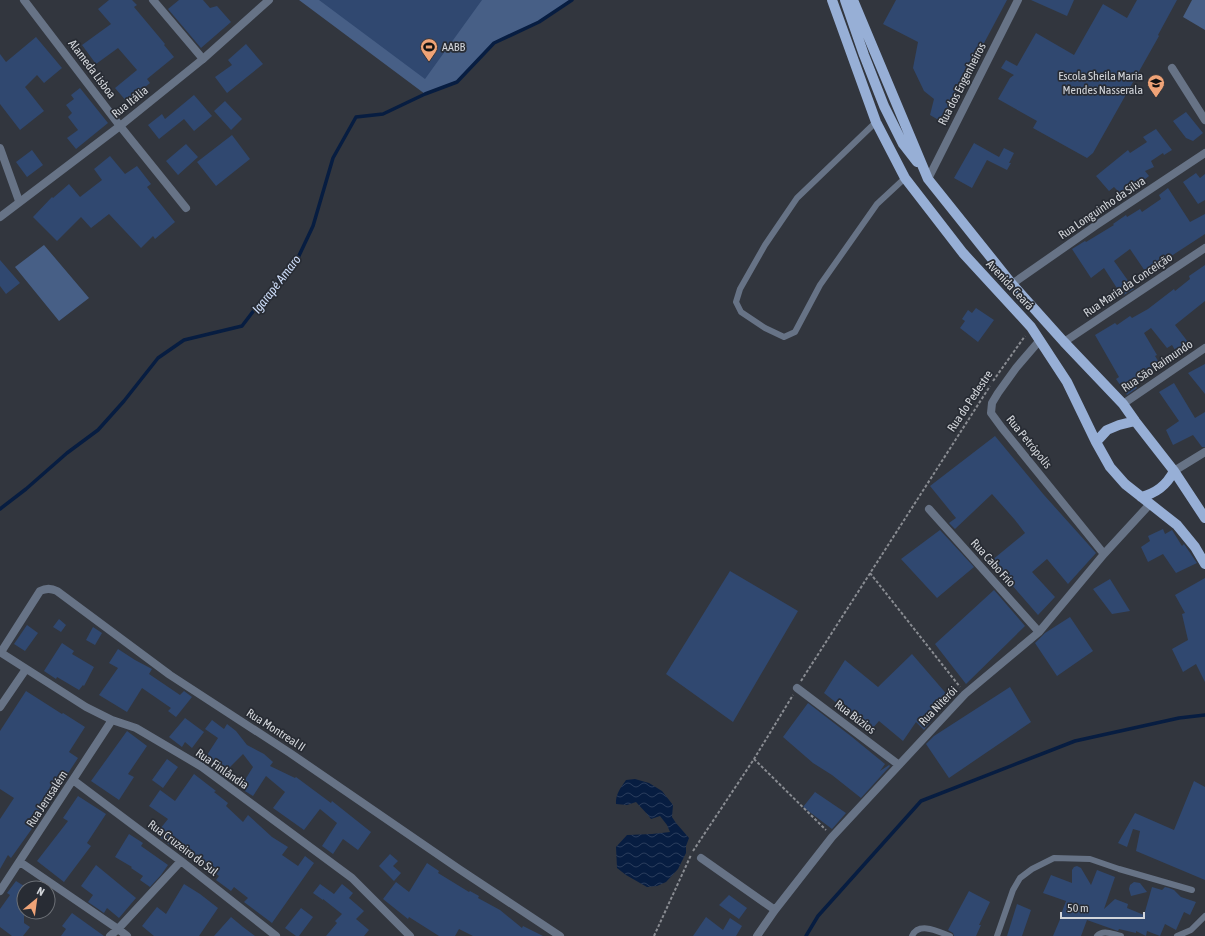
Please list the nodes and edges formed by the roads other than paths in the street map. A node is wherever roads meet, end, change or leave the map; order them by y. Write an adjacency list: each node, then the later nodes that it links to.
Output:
1 (24, 0): 12 (street, Alameda Lisboa)
2 (153, 0): 8 (street)
3 (269, 0): 8 (street, Rua Itália)
4 (832, 0): 11 (main road, Avenida Ceará)
5 (845, 0): 15 (main road)
6 (852, 0): 15 (main road, Avenida Ceará)
7 (1018, 0): 15 (street, Rua dos Engenheiros)
8 (203, 59): 12 (street, Rua Itália)
9 (1172, 68): 10 (street)
10 (1205, 120)
11 (876, 122): 16 (main road, Avenida Ceará); 16 (lane)
12 (120, 126): 17 (street, Rua Itália); 18 (street, Alameda Lisboa)
13 (0, 148): 17 (street)
14 (1205, 153): 21 (street, Rua Longuinho da Silva)
15 (926, 176): 21 (main road, Avenida Ceará)
16 (905, 178): 22 (main road, Avenida Ceará)
17 (20, 201): 19 (street, Rua Itália)
18 (186, 208)
19 (0, 217)
20 (1205, 248): 23 (street, Rua Maria da Conceição)
21 (1012, 284): 23 (main road, Avenida Ceará)
22 (1040, 340): 27 (main road, Avenida Ceará); 34 (street, Rua Petrópolis)
23 (1064, 342): 25 (main road, Avenida Ceará)
24 (1205, 348): 25 (street, Rua São Raimundo)
25 (1123, 404): 26 (main road, Avenida Ceará)
26 (1135, 422): 27 (main road); 29 (main road, Avenida Ceará)
27 (1096, 442): 30 (main road, Avenida Ceará)
28 (1205, 452): 29 (street)
29 (1174, 471): 30 (main road); 33 (main road, Avenida Ceará)
30 (1141, 497): 31 (main road, Avenida Ceará)
31 (1150, 504): 34 (street, Rua Niterói); 35 (main road, Avenida Ceará)
32 (929, 509): 36 (street, Rua Cabo Frio)
33 (1205, 518)
34 (1104, 554): 36 (street, Rua Niterói)
35 (1205, 564)
36 (1039, 632): 42 (street, Rua Niterói)
37 (0, 652): 38 (street, Rua Finlândia); 56 (street, Rua Montreal II)
38 (26, 669): 40 (street); 41 (street, Rua Finlândia)
39 (797, 688): 42 (street, Rua Búzios)
40 (0, 707)
41 (112, 720): 43 (street, Rua Jerusalém); 55 (street, Rua Finlândia)
42 (899, 765): 49 (street, Rua Niterói)
43 (73, 780): 45 (street, Rua Cruzeiro do Sul); 46 (street, Rua Jerusalém)
44 (701, 858): 49 (street)
45 (181, 861): 51 (street); 54 (street, Rua Cruzeiro do Sul)
46 (20, 862): 48 (street, Rua Jerusalém); 51 (street)
47 (1192, 890): 60 (lane)
48 (0, 891)
49 (775, 910): 57 (street, Rua Niterói)
50 (1205, 916): 63 (lane)
51 (118, 929): 52 (street); 53 (street)
52 (110, 936)
53 (127, 936)
54 (276, 936)
55 (410, 936)
56 (560, 936)
57 (757, 936)
58 (912, 936): 59 (lane)
59 (950, 936)
60 (997, 936)
61 (1097, 936): 62 (lane)
62 (1121, 936)
63 (1177, 936)

